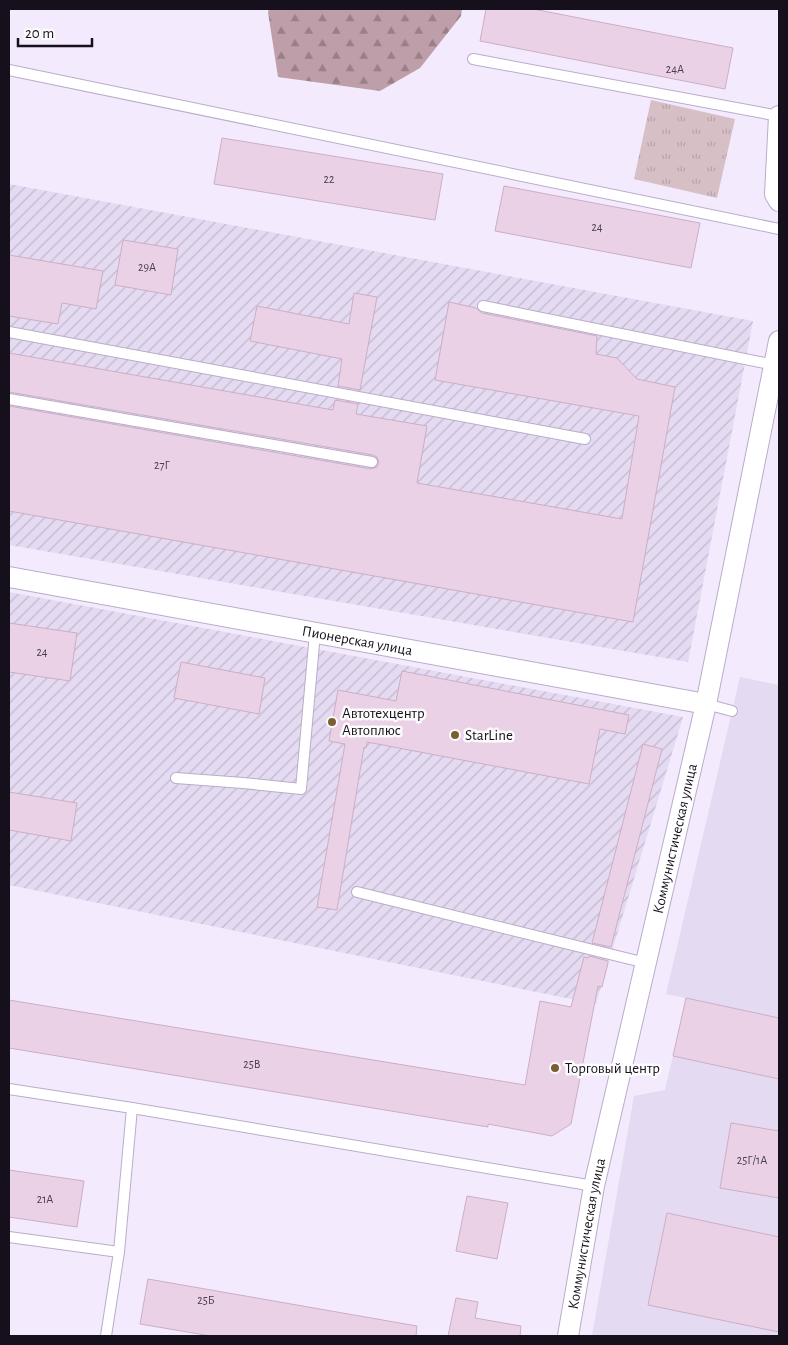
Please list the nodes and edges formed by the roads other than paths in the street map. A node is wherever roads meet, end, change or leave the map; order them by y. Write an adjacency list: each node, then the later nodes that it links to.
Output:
1 (473, 59): 3 (lane)
2 (9, 70): 5 (lane)
3 (779, 116): 4 (street)
4 (779, 201)
5 (779, 229)
6 (482, 306): 9 (lane)
7 (9, 332): 11 (lane)
8 (779, 341): 9 (street, Коммунистическая улица)
9 (775, 365): 15 (street, Коммунистическая улица)
10 (9, 399): 12 (lane)
11 (585, 439)
12 (372, 462)
13 (9, 577): 14 (street, Пионерская улица)
14 (315, 632): 15 (street, Пионерская улица); 17 (lane)
15 (706, 704): 16 (lane); 19 (street, Коммунистическая улица)
16 (732, 711)
17 (176, 778)
18 (357, 892): 19 (lane)
19 (646, 963): 22 (street, Коммунистическая улица)
20 (9, 1089): 21 (lane)
21 (132, 1108): 22 (lane); 24 (lane)
22 (594, 1186): 26 (street, Коммунистическая улица)
23 (9, 1237): 24 (lane)
24 (119, 1252): 25 (lane)
25 (106, 1336)
26 (568, 1336)

